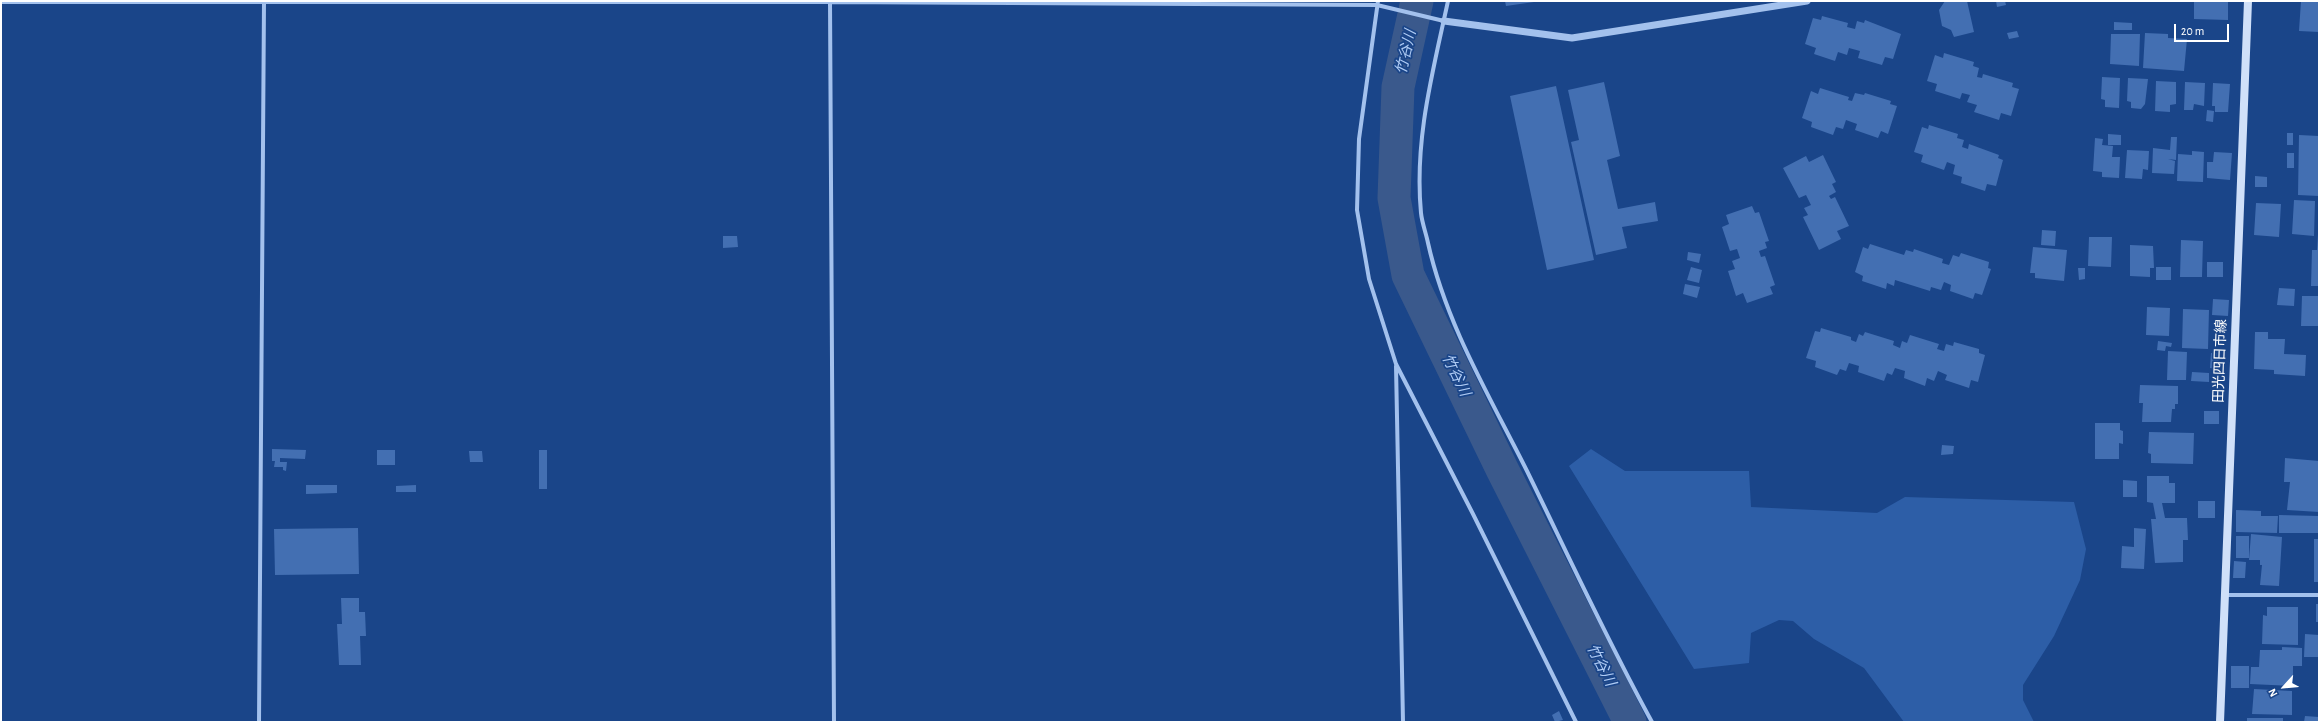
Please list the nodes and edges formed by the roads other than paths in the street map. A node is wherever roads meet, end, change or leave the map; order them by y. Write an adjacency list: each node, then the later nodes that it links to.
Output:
1 (1448, 1): 8 (street)
2 (1807, 1): 8 (street)
3 (2248, 1): 11 (main road, 田光四日市線)
4 (1, 2): 5 (street)
5 (264, 2): 6 (street); 12 (street)
6 (830, 2): 7 (street); 13 (street)
7 (1378, 3): 8 (street); 9 (street)
8 (1444, 21): 16 (street)
9 (1396, 364): 14 (street); 15 (street)
10 (2319, 594): 11 (street)
11 (2224, 595): 17 (main road, 田光四日市線)
12 (259, 722)
13 (834, 722)
14 (1403, 722)
15 (1576, 722)
16 (1652, 722)
17 (2220, 722)

